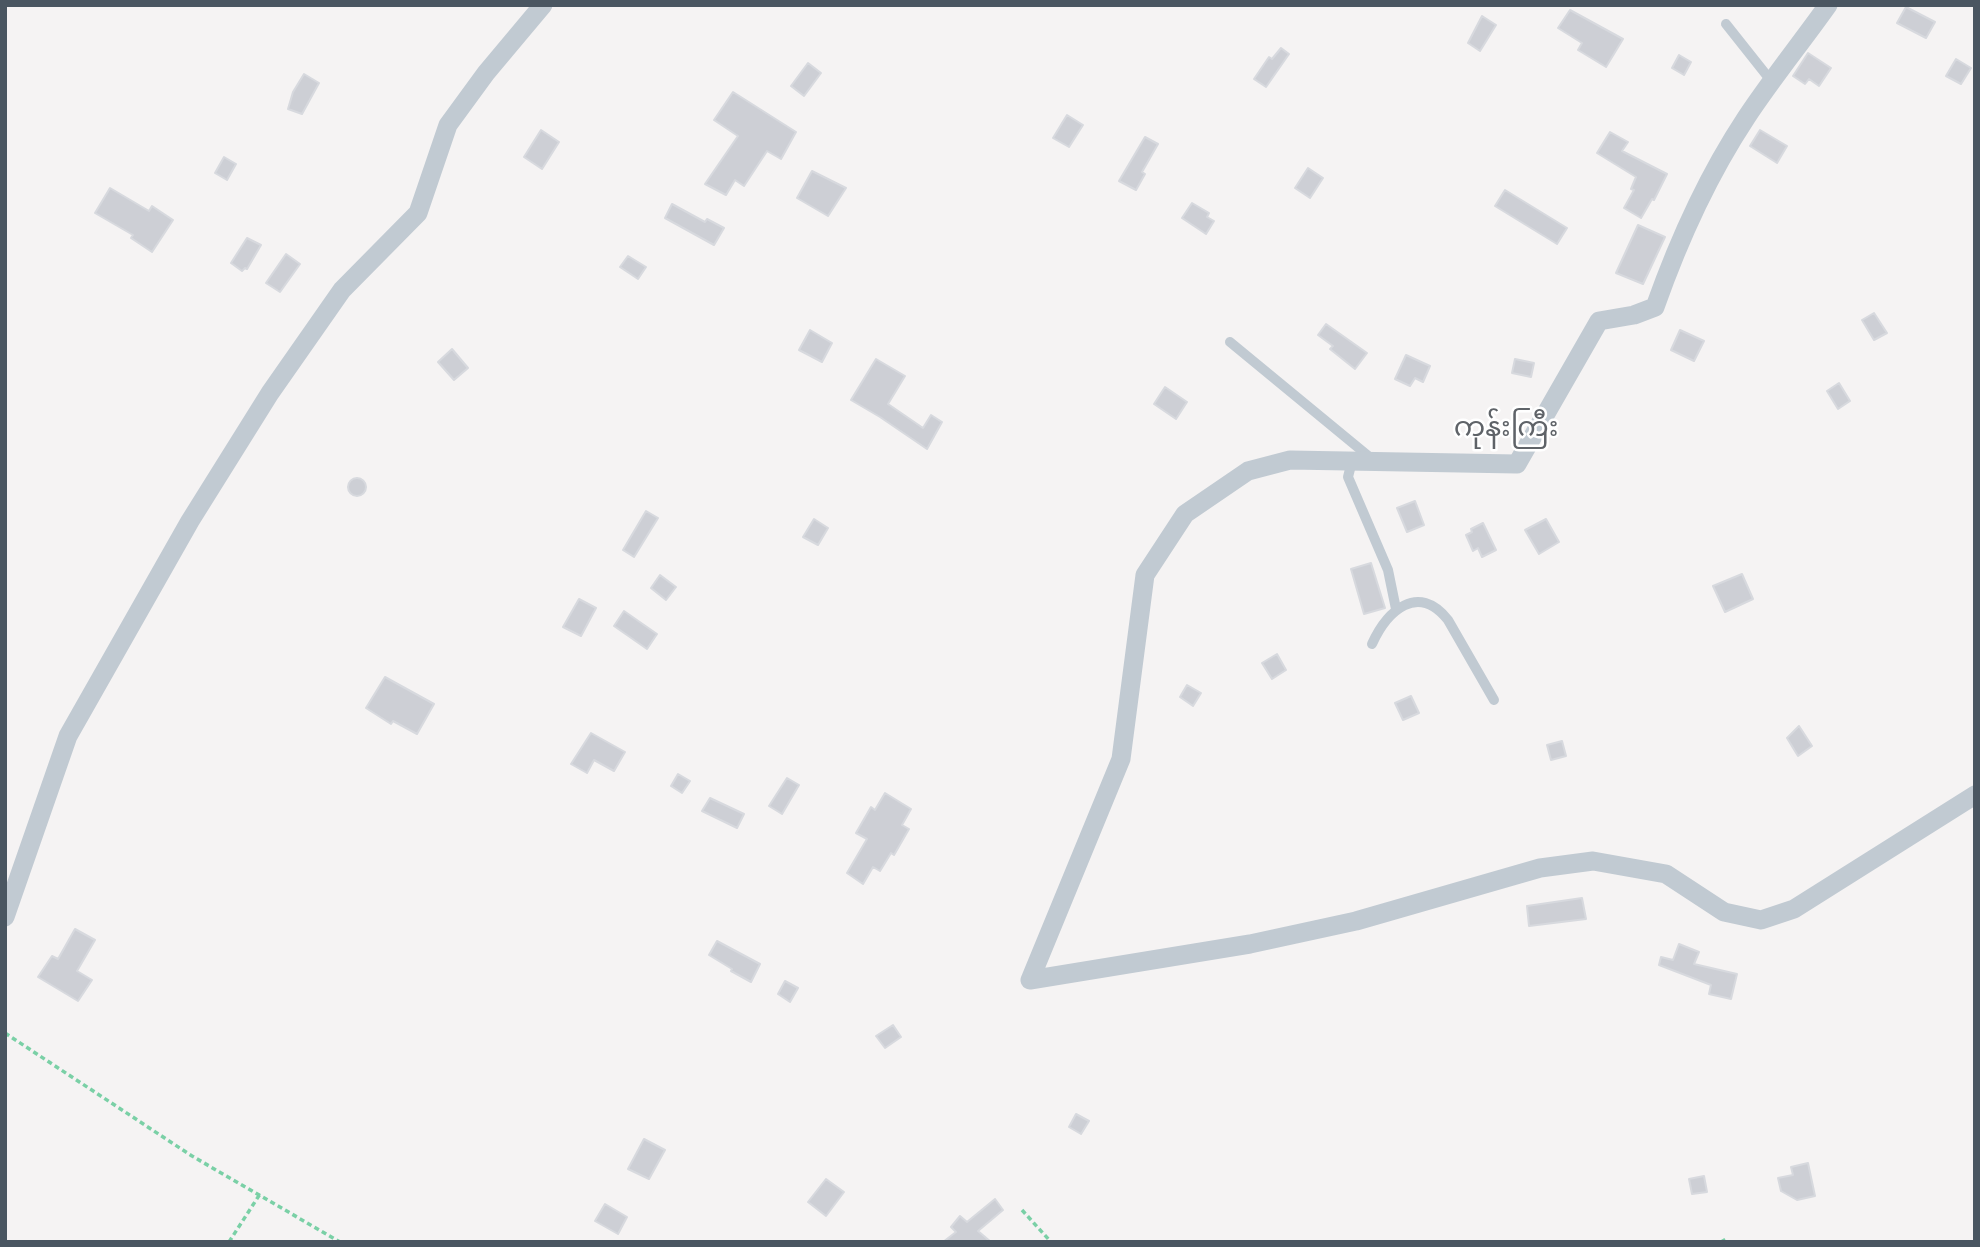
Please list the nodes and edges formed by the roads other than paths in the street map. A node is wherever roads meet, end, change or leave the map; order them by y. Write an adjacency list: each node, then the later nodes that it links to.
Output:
1 (543, 5): 12 (street)
2 (1828, 5): 4 (street)
3 (1726, 24): 4 (lane)
4 (1773, 82): 7 (street)
5 (1230, 342): 7 (lane)
6 (1352, 461): 7 (street); 8 (lane); 11 (street)
7 (1375, 462)
8 (1396, 609): 9 (lane); 10 (lane)
9 (1372, 644)
10 (1494, 700)
11 (1975, 795)
12 (5, 917)

